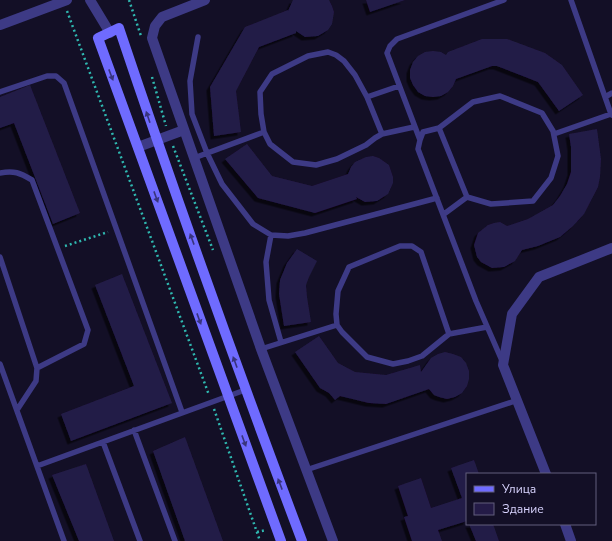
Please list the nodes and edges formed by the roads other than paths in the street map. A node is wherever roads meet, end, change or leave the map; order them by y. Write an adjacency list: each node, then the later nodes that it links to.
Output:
1 (90, 0): 7 (street)
2 (205, 0): 17 (street)
3 (504, 0): 9 (lane)
4 (571, 0): 13 (lane)
5 (65, 1): 6 (street)
6 (0, 25)
7 (110, 33): 21 (street, one-way to 7); 23 (street, one-way to 23)
8 (198, 37): 24 (lane)
9 (399, 86): 12 (lane); 15 (lane)
10 (0, 92): 45 (lane)
11 (612, 93): 13 (lane)
12 (367, 97): 18 (lane); 19 (lane)
13 (606, 97): 14 (lane)
14 (612, 115): 20 (lane)
15 (414, 127): 19 (lane); 22 (lane)
16 (439, 128): 20 (lane); 22 (lane); 27 (lane)
17 (184, 130): 21 (street); 25 (street)
18 (264, 132): 19 (lane); 24 (lane)
19 (382, 134)
20 (554, 134): 27 (lane)
21 (156, 140): 23 (street); 41 (street, one-way to 21)
22 (420, 140): 28 (lane)
23 (138, 147): 42 (street, one-way to 42)
24 (207, 153): 25 (lane); 30 (lane)
25 (194, 158): 37 (street)
26 (0, 173): 40 (lane)
27 (466, 197): 29 (lane)
28 (437, 198): 29 (lane); 30 (lane)
29 (444, 214): 34 (lane)
30 (271, 234): 36 (lane)
31 (612, 248): 39 (street)
32 (0, 257): 40 (lane)
33 (337, 325): 35 (lane); 35 (lane); 36 (lane)
34 (487, 327): 35 (lane); 39 (lane)
35 (449, 334)
36 (281, 342): 37 (lane)
37 (261, 349): 49 (street)
38 (0, 364): 44 (lane)
39 (503, 365): 43 (street)
40 (37, 368): 44 (lane)
41 (245, 390): 42 (lane); 56 (street, one-way to 41)
42 (227, 396): 45 (lane); 55 (street, one-way to 55)
43 (518, 400): 49 (lane); 50 (street)
44 (17, 410): 48 (lane)
45 (182, 412): 46 (lane)
46 (134, 430): 47 (lane); 54 (lane)
47 (103, 442): 48 (lane); 53 (lane)
48 (37, 466): 52 (lane)
49 (306, 470): 57 (street)
50 (546, 473)
51 (565, 525): 58 (street)
52 (64, 541)
53 (140, 541)
54 (175, 541)
55 (281, 541)
56 (302, 541)
57 (333, 541)
58 (571, 541)

